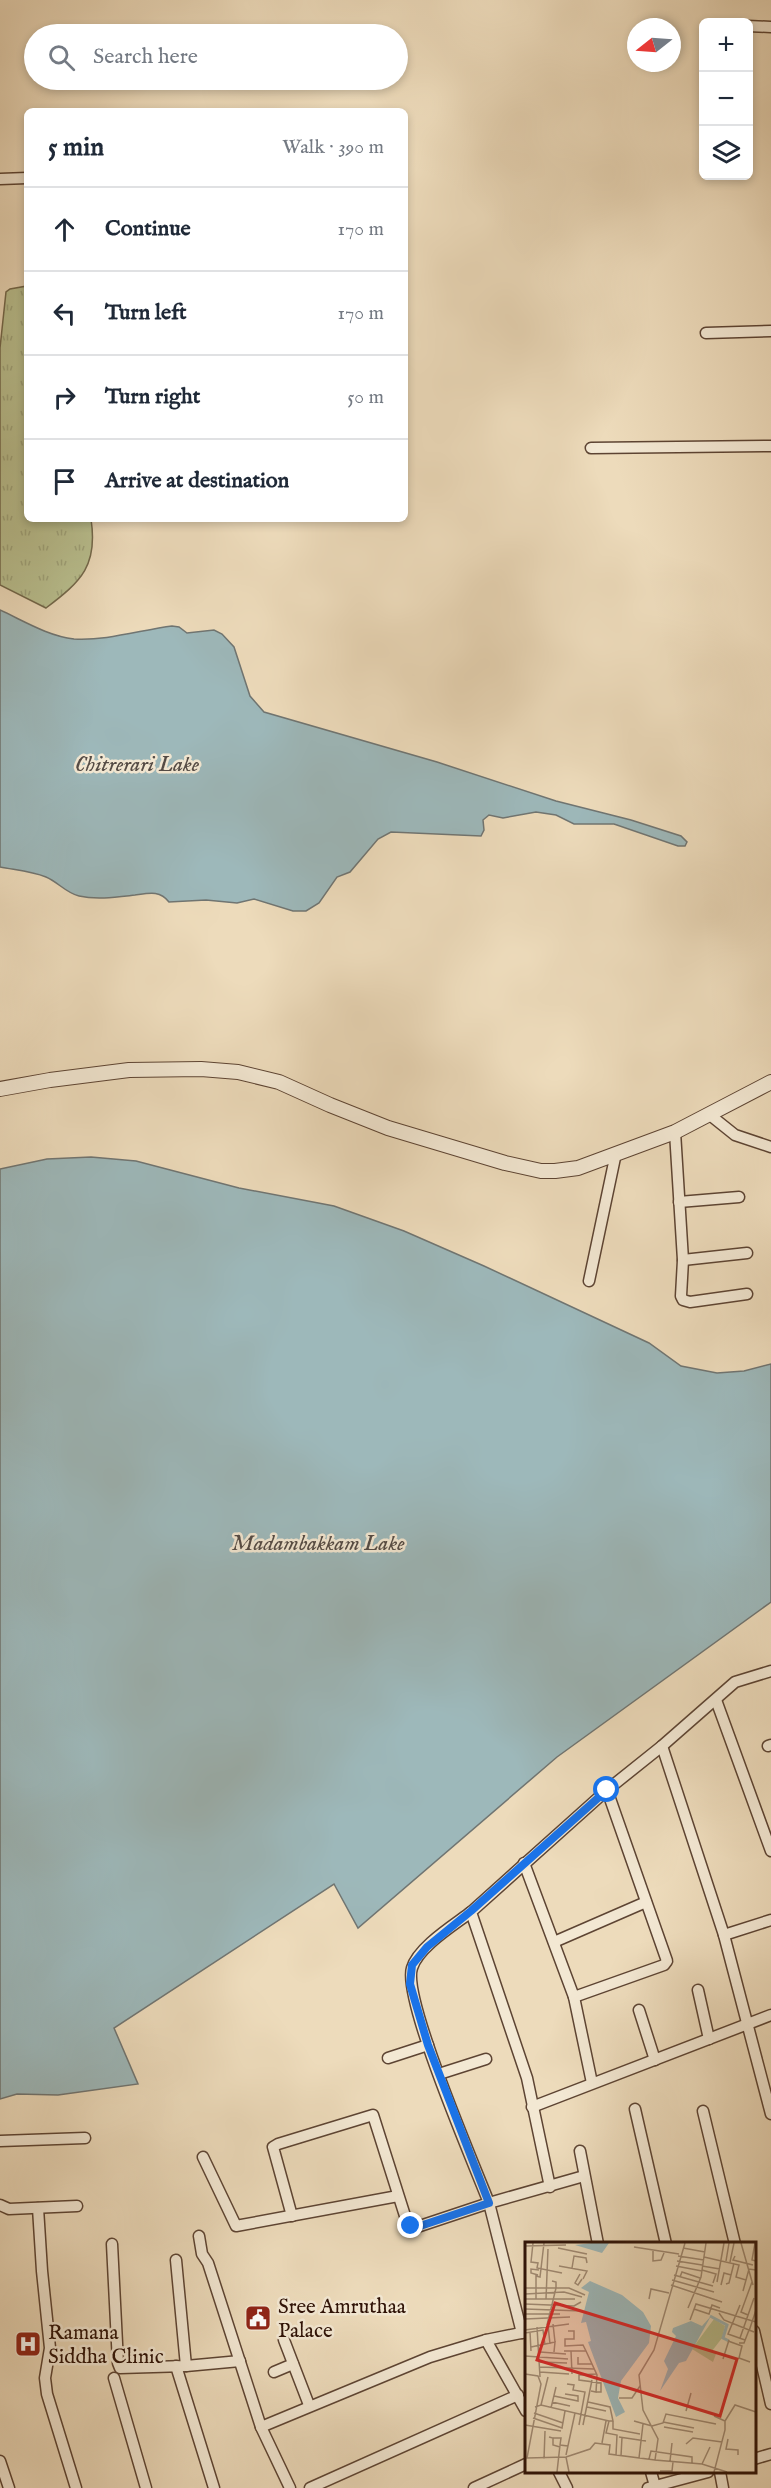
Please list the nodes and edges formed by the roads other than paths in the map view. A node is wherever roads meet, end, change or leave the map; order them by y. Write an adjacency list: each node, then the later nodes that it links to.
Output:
1 (753, 26): 2 (street)
2 (771, 27)
3 (24, 178): 4 (street)
4 (0, 179)
5 (771, 331): 6 (street)
6 (706, 333)
7 (771, 446): 8 (street)
8 (591, 448)
9 (771, 1082): 11 (street)
10 (0, 1089): 14 (street)
11 (710, 1115): 12 (street); 13 (street)
12 (675, 1132): 14 (street); 16 (street)
13 (771, 1147)
14 (616, 1153): 19 (street)
15 (739, 1197): 16 (street)
16 (679, 1202): 18 (street)
17 (747, 1253): 18 (street)
18 (683, 1260): 20 (street)
19 (589, 1281)
20 (747, 1294)
21 (771, 1671): 22 (street)
22 (716, 1700): 23 (street); 25 (street)
23 (662, 1746): 24 (street); 30 (street)
24 (607, 1790): 26 (street); 27 (street)
25 (771, 1851)
26 (524, 1863): 28 (street); 31 (street)
27 (646, 1902): 31 (street); 33 (street)
28 (471, 1911): 38 (street); 44 (street)
29 (771, 1920): 30 (street)
30 (724, 1935): 36 (street)
31 (554, 1942): 33 (street)
32 (698, 1990): 37 (street)
33 (574, 1997): 43 (street)
34 (639, 2010): 41 (street)
35 (771, 2015): 36 (street)
36 (748, 2023): 37 (street); 47 (street)
37 (709, 2039): 41 (street)
38 (428, 2045): 39 (street); 42 (street)
39 (388, 2058)
40 (486, 2060): 42 (street)
41 (655, 2060): 43 (street)
42 (440, 2074): 55 (street)
43 (592, 2083): 44 (street)
44 (532, 2107): 53 (street)
45 (635, 2109): 62 (street)
46 (703, 2111): 63 (street)
47 (771, 2114)
48 (84, 2138): 49 (street)
49 (0, 2141)
50 (580, 2151): 52 (street)
51 (203, 2157): 59 (street)
52 (584, 2176): 53 (street); 61 (street)
53 (550, 2187): 55 (street)
54 (398, 2196): 55 (street); 59 (street); 59 (street)
55 (489, 2203): 66 (street)
56 (0, 2205): 58 (street)
57 (77, 2206): 58 (street)
58 (38, 2208): 89 (street)
59 (292, 2216)
60 (199, 2236): 70 (street)
61 (598, 2242)
62 (666, 2242)
63 (735, 2242)
64 (112, 2244): 72 (street)
65 (176, 2260): 72 (street)
66 (524, 2332): 68 (street)
67 (284, 2340): 71 (street)
68 (486, 2340): 75 (street); 77 (street)
69 (756, 2340): 76 (street)
70 (240, 2361): 72 (street); 79 (street)
71 (293, 2364): 73 (street); 77 (street)
72 (181, 2366): 91 (street)
73 (274, 2372)
74 (114, 2378): 90 (street)
75 (518, 2395): 78 (street); 93 (street)
76 (771, 2404)
77 (309, 2405): 79 (street)
78 (525, 2409)
79 (261, 2427): 92 (street)
80 (771, 2454): 81 (street)
81 (756, 2458)
82 (0, 2461): 88 (street)
83 (525, 2464): 94 (street)
84 (560, 2473): 95 (street)
85 (704, 2473): 87 (street)
86 (720, 2473): 96 (street)
87 (651, 2487)
88 (9, 2488)
89 (76, 2488)
90 (146, 2488)
91 (214, 2488)
92 (290, 2488)
93 (310, 2488)
94 (474, 2488)
95 (567, 2488)
96 (723, 2488)

